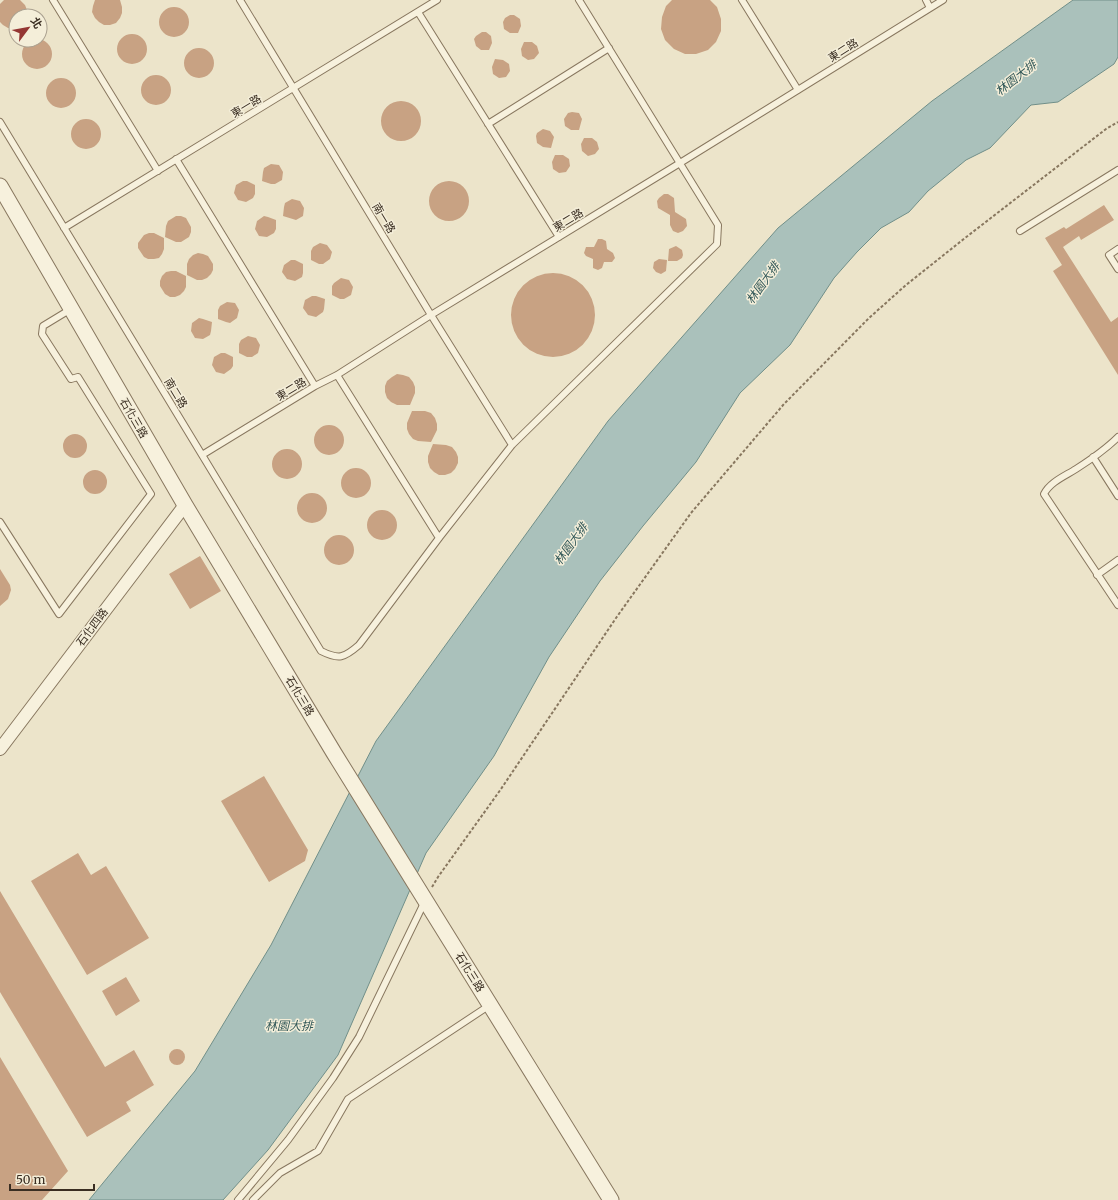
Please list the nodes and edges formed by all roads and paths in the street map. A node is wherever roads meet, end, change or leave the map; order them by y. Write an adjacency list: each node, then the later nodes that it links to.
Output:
1 (53, 0): 18 (lane)
2 (240, 0): 11 (lane, 南一路)
3 (437, 0): 9 (lane, 東一路)
4 (579, 0): 10 (lane)
5 (742, 0): 12 (lane)
6 (926, 0): 8 (lane)
7 (943, 0): 8 (lane, 東二路)
8 (930, 8): 12 (lane, 東二路)
9 (418, 12): 11 (lane, 東一路); 15 (lane)
10 (609, 48): 15 (lane); 17 (lane)
11 (294, 88): 16 (lane, 東一路); 27 (lane, 南一路)
12 (798, 90): 17 (lane, 東二路)
13 (0, 122): 21 (lane, 南二路)
14 (1118, 122): 42 (path)
15 (488, 124): 23 (lane)
16 (176, 160): 18 (lane, 東一路); 29 (lane)
17 (680, 163): 23 (lane, 東二路); 31 (lane)
18 (158, 171): 21 (lane, 東一路)
19 (1118, 171): 22 (lane)
20 (0, 186): 26 (street, 石化三路)
21 (64, 228): 32 (lane, 南二路)
22 (1020, 231)
23 (559, 237): 27 (lane, 東二路)
24 (1118, 250): 25 (lane)
25 (1118, 269)
26 (71, 309): 35 (street, 石化三路); 36 (lane)
27 (431, 315): 28 (lane, 東二路); 31 (lane, 南一路)
28 (337, 374): 29 (lane, 東二路); 37 (lane)
29 (315, 386): 32 (lane, 東二路)
30 (1118, 436): 33 (lane)
31 (512, 445): 37 (lane)
32 (202, 455): 37 (lane, 南二路)
33 (1093, 457): 34 (lane); 39 (lane)
34 (1118, 496)
35 (185, 505): 41 (street, 石化四路); 42 (street, 石化三路)
36 (0, 522)
37 (439, 538)
38 (1118, 560): 39 (lane)
39 (1097, 575): 40 (lane)
40 (1118, 605)
41 (0, 749)
42 (428, 904): 43 (street, 石化三路); 44 (lane)
43 (490, 1004): 45 (lane); 46 (street, 石化三路)
44 (238, 1200)
45 (253, 1200)
46 (611, 1200)

